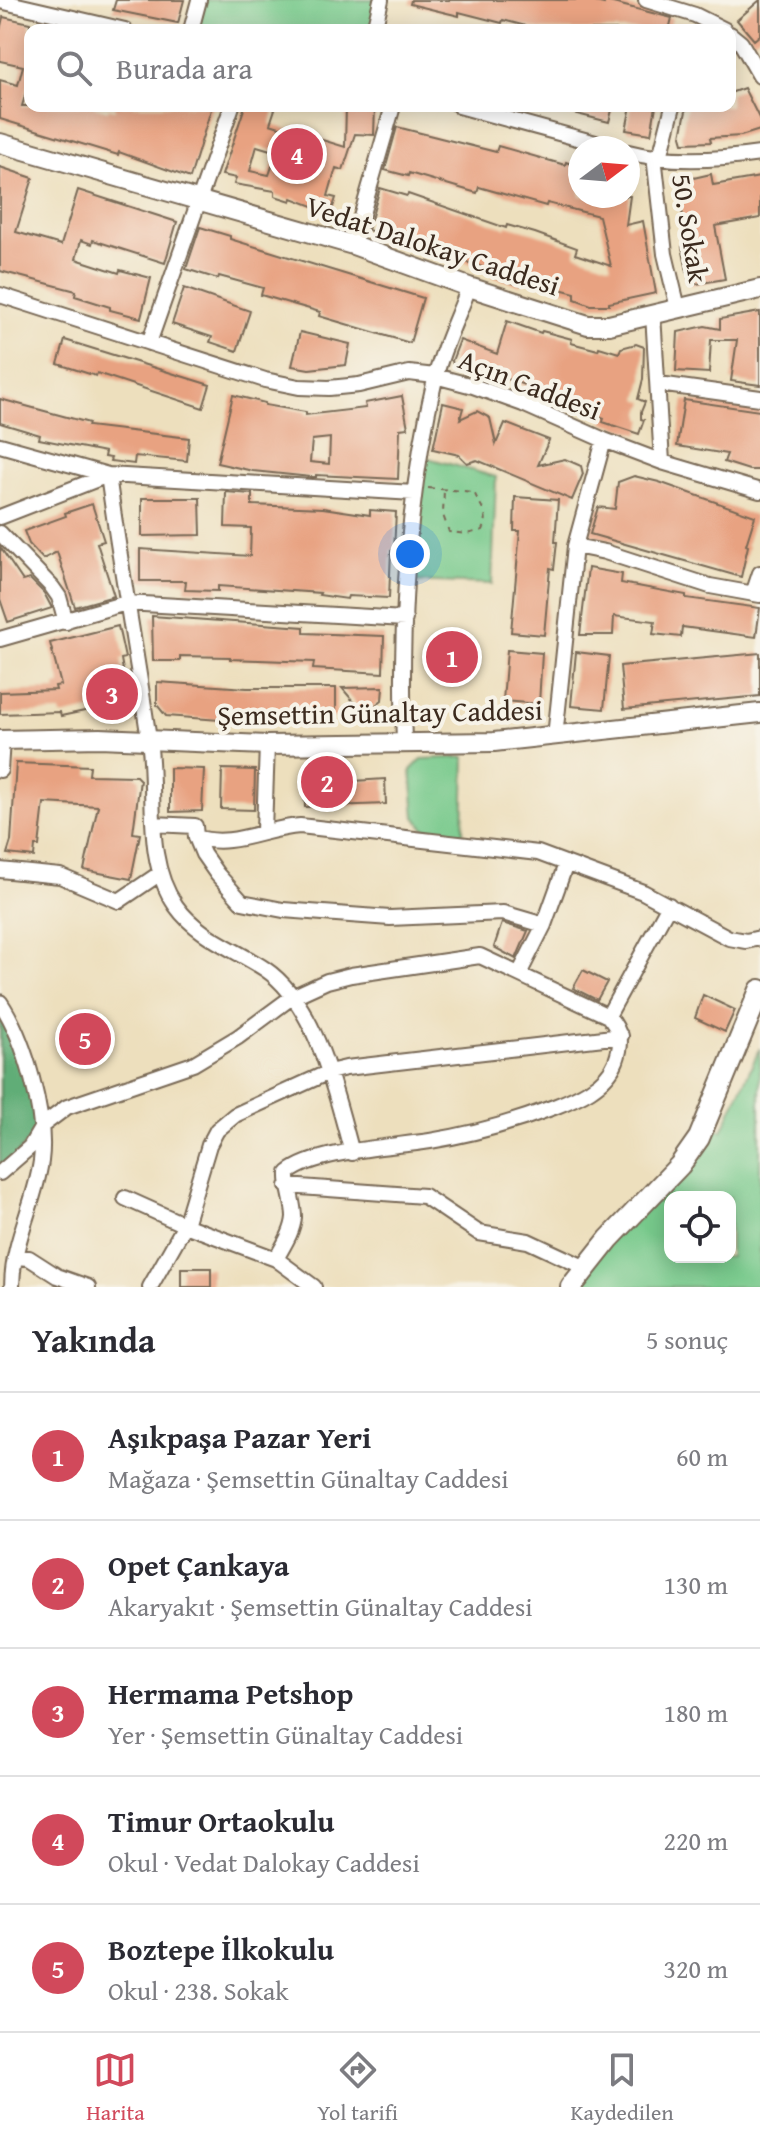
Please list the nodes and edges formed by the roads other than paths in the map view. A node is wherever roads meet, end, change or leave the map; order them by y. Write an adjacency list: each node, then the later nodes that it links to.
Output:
1 (199, 0): 7 (street)
2 (381, 0): 8 (street)
3 (646, 0): 5 (street)
4 (0, 1): 6 (street)
5 (693, 22)
6 (99, 24)
7 (193, 24)
8 (375, 24)
9 (736, 39): 10 (street)
10 (760, 76)
11 (230, 112): 20 (street)
12 (391, 112): 21 (street)
13 (481, 112): 15 (street)
14 (671, 112): 19 (street)
15 (570, 136)
16 (0, 143): 20 (street, Vedat Dalokay Caddesi)
17 (640, 154): 19 (street)
18 (760, 154): 19 (street)
19 (657, 156): 25 (street, 50. Sokak)
20 (198, 201): 21 (street, Vedat Dalokay Caddesi); 27 (street)
21 (353, 245): 22 (street, Vedat Dalokay Caddesi)
22 (469, 287): 26 (street, Vedat Dalokay Caddesi); 28 (street)
23 (760, 289): 25 (street, Vedat Dalokay Caddesi)
24 (0, 295): 27 (street, Açın Caddesi)
25 (678, 308): 26 (street, Vedat Dalokay Caddesi)
26 (653, 314): 29 (street)
27 (149, 343): 28 (street, Açın Caddesi)
28 (435, 376): 31 (street, Açın Caddesi); 35 (street)
29 (659, 384): 30 (street); 33 (street)
30 (760, 398)
31 (604, 440): 33 (street, Açın Caddesi); 39 (street)
32 (0, 445): 34 (street)
33 (662, 462): 36 (street, Açın Caddesi)
34 (108, 475): 35 (street); 37 (street); 42 (street)
35 (415, 490): 43 (street)
36 (760, 491)
37 (0, 517)
38 (0, 533): 44 (street)
39 (575, 546): 41 (street); 47 (street)
40 (760, 573): 41 (street)
41 (757, 594)
42 (126, 603): 43 (street); 44 (street); 49 (street)
43 (405, 619): 50 (street)
44 (66, 622): 45 (street)
45 (0, 639)
46 (760, 713): 47 (street, Şemsettin Günaltay Caddesi)
47 (555, 737): 50 (street, Şemsettin Günaltay Caddesi)
48 (1, 740): 49 (street, Şemsettin Günaltay Caddesi); 52 (street)
49 (149, 742): 51 (street, Şemsettin Günaltay Caddesi); 53 (street)
50 (404, 744): 51 (street, Şemsettin Günaltay Caddesi)
51 (267, 745): 54 (street)
52 (0, 770)
53 (154, 824): 55 (street); 58 (street)
54 (264, 831): 55 (street); 56 (street)
55 (196, 837): 60 (street)
56 (566, 864): 59 (street); 60 (street)
57 (0, 870): 58 (street)
58 (159, 874): 64 (street)
59 (669, 905): 61 (street); 66 (street)
60 (544, 925): 62 (street)
61 (760, 938)
62 (519, 974): 64 (street); 66 (street)
63 (760, 990): 77 (main road)
64 (292, 997): 68 (street); 69 (street)
65 (0, 1002): 69 (street)
66 (608, 1016): 67 (street)
67 (621, 1036): 68 (street); 70 (street)
68 (329, 1072): 70 (street); 74 (street)
69 (43, 1125): 71 (street); 75 (street)
70 (352, 1153): 72 (street)
71 (0, 1173)
72 (287, 1186): 76 (street); 77 (street)
73 (125, 1198): 74 (street)
74 (185, 1225): 76 (street); 80 (street)
75 (15, 1257): 78 (street); 79 (street)
76 (276, 1259): 81 (street)
77 (586, 1268): 82 (main road)
78 (12, 1287)
79 (88, 1287)
80 (150, 1287)
81 (314, 1287)
82 (571, 1287)

